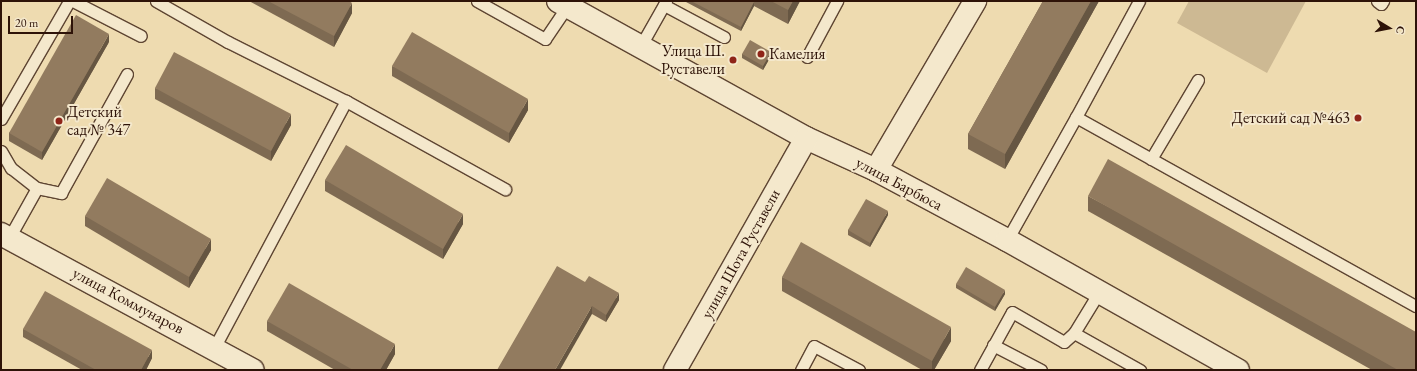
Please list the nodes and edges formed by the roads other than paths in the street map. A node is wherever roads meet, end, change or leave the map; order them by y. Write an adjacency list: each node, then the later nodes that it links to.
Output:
1 (69, 1): 20 (lane)
2 (73, 1): 12 (lane)
3 (156, 1): 18 (lane)
4 (477, 1): 11 (lane)
5 (837, 1): 15 (lane)
6 (975, 1): 24 (street)
7 (1139, 1): 19 (lane)
8 (1376, 1): 9 (lane)
9 (1383, 1)
10 (665, 3): 13 (lane); 14 (lane)
11 (562, 4): 14 (street, улица Барбюса)
12 (141, 36)
13 (724, 37)
14 (640, 47): 21 (street, улица Барбюса)
15 (807, 57)
16 (127, 74): 25 (lane)
17 (1198, 80): 23 (lane)
18 (346, 100): 26 (lane); 33 (lane)
19 (1076, 117): 23 (lane); 28 (lane)
20 (1, 119)
21 (806, 138): 24 (street, улица Барбюса); 35 (street, улица Шота Руставели)
22 (1, 152): 25 (lane)
23 (1151, 158): 30 (lane)
24 (876, 170): 28 (street, улица Барбюса)
25 (37, 188): 27 (lane)
26 (506, 188)
27 (5, 236): 33 (street, улица Коммунаров)
28 (1007, 240): 29 (street, улица Барбюса)
29 (1099, 292): 31 (lane); 41 (street, улица Барбюса)
30 (1416, 306)
31 (1074, 333): 32 (lane); 40 (lane)
32 (993, 345): 38 (lane); 39 (lane)
33 (214, 348): 34 (street, улица Коммунаров)
34 (253, 370)
35 (675, 370)
36 (801, 370): 37 (lane)
37 (859, 370)
38 (980, 370)
39 (1041, 370)
40 (1140, 370)
41 (1238, 370)

